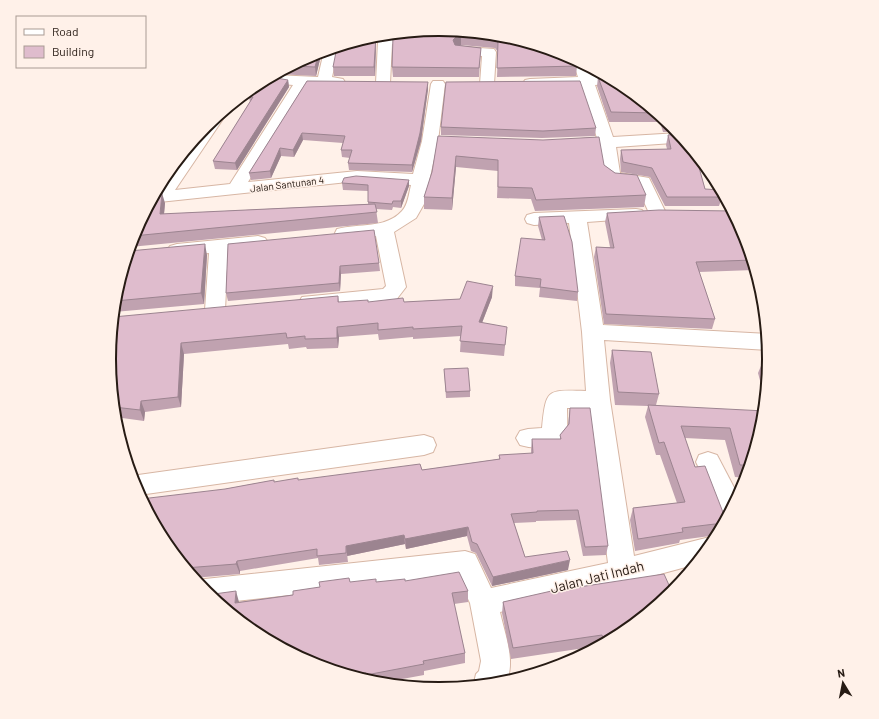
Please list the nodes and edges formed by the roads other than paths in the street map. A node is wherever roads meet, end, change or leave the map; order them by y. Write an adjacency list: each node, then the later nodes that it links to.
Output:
1 (474, 38): 15 (street)
2 (400, 39): 3 (street)
3 (435, 40)
4 (383, 41): 12 (street)
5 (330, 56): 11 (street)
6 (582, 68): 9 (street)
7 (277, 80): 10 (street)
8 (603, 80): 9 (street)
9 (585, 81): 16 (street); 18 (street)
10 (302, 82): 11 (street); 21 (street)
11 (324, 82): 12 (street)
12 (368, 83): 13 (street)
13 (398, 83)
14 (437, 84): 20 (street)
15 (486, 84)
16 (519, 84)
17 (675, 138): 18 (street)
18 (607, 142): 19 (street); 23 (street)
19 (553, 145)
20 (421, 180): 21 (street, Jalan Santunan 4); 27 (street)
21 (235, 190): 22 (street, Jalan Santunan 4)
22 (160, 197)
23 (657, 213): 24 (street); 25 (street)
24 (675, 213)
25 (577, 216): 26 (street); 34 (street)
26 (534, 219)
27 (384, 229): 28 (street); 32 (street)
28 (329, 235)
29 (274, 240): 30 (street)
30 (219, 246): 31 (street); 33 (street)
31 (158, 252)
32 (294, 303)
33 (215, 310)
34 (593, 332): 35 (street); 36 (street)
35 (762, 342)
36 (598, 400): 37 (street); 43 (street)
37 (528, 438)
38 (424, 444): 40 (street)
39 (708, 462): 41 (street)
40 (141, 484)
41 (729, 504)
42 (699, 552): 43 (street, Jalan Jati Indah)
43 (623, 572): 45 (street, Jalan Jati Indah)
44 (214, 591): 45 (street)
45 (484, 603): 46 (street)
46 (493, 678)

